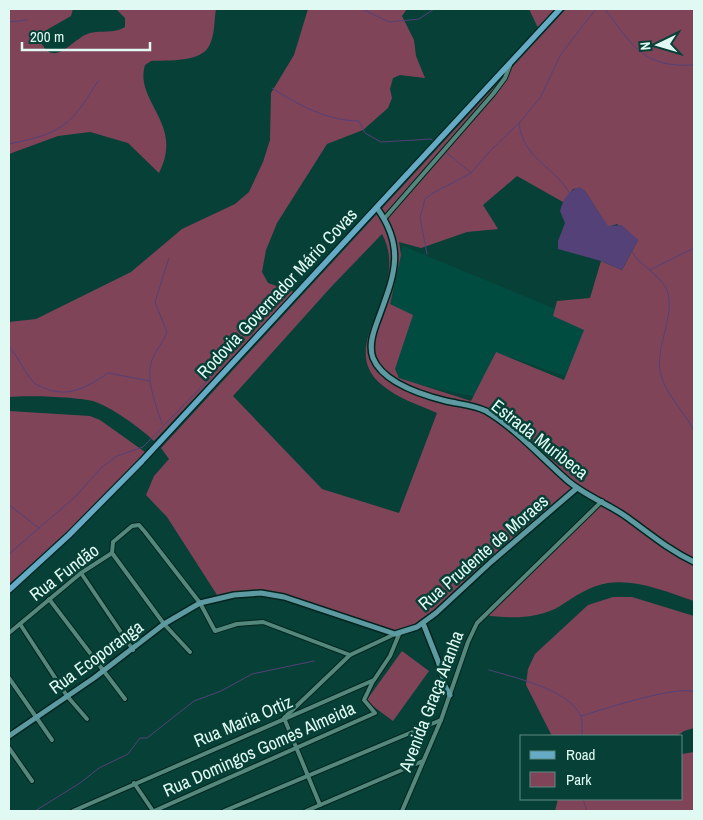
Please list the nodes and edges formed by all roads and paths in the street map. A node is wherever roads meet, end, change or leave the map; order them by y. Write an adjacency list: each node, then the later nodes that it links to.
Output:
1 (560, 9): 2 (main road, Rodovia Governador Mário Covas)
2 (511, 63): 3 (main road, Rodovia Governador Mário Covas); 4 (street)
3 (377, 208): 4 (street, Estrada Muribeca); 10 (main road, Rodovia Governador Mário Covas)
4 (384, 219): 5 (street, Estrada Muribeca)
5 (577, 488): 6 (street, Estrada Muribeca); 13 (street, Rua Prudente de Moraes)
6 (602, 501): 8 (street, Estrada Muribeca); 24 (street, Avenida Graça Aranha)
7 (112, 551): 9 (street, Rua Fundão); 12 (street); 15 (street)
8 (694, 562)
9 (81, 573): 11 (street, Rua Fundão); 18 (street)
10 (9, 590)
11 (49, 600): 14 (street, Rua Fundão); 21 (street)
12 (200, 603): 15 (street, Rua Ecoporanga); 17 (street, Rua Ecoporanga); 20 (street)
13 (423, 623): 17 (street, Rua Prudente de Moraes); 24 (street)
14 (20, 624): 16 (street, Rua Fundão); 25 (street)
15 (164, 624): 18 (street, Rua Ecoporanga); 19 (street)
16 (9, 632)
17 (398, 633): 20 (street, Rua Prudente de Moraes); 23 (street)
18 (133, 650): 21 (street, Rua Ecoporanga)
19 (190, 652)
20 (350, 654): 28 (street, Rua Prudente de Moraes)
21 (102, 672): 25 (street, Rua Ecoporanga); 26 (street)
22 (9, 678): 27 (street)
23 (374, 680): 28 (street, Rua Maria Ortiz); 34 (street, Rua Domingos Gomes Almeida)
24 (450, 695): 30 (street, Avenida Graça Aranha)
25 (67, 696): 27 (street, Rua Ecoporanga); 29 (street)
26 (125, 699)
27 (36, 716): 31 (street, Rua Ecoporanga); 32 (street)
28 (284, 718): 34 (street); 38 (street, Rua Maria Ortiz)
29 (87, 719)
30 (442, 720): 35 (street, Avenida Graça Aranha); 36 (street)
31 (9, 736)
32 (52, 740)
33 (9, 748): 37 (street)
34 (296, 748): 36 (street); 41 (street, Rua Domingos Gomes Almeida)
35 (423, 761): 39 (street); 44 (street, Avenida Graça Aranha)
36 (308, 776): 39 (street); 42 (street)
37 (32, 781)
38 (134, 783): 40 (street, Rua Maria Ortiz); 41 (street)
39 (320, 805): 43 (street)
40 (73, 811)
41 (153, 811)
42 (224, 811)
43 (306, 811)
44 (401, 811)

